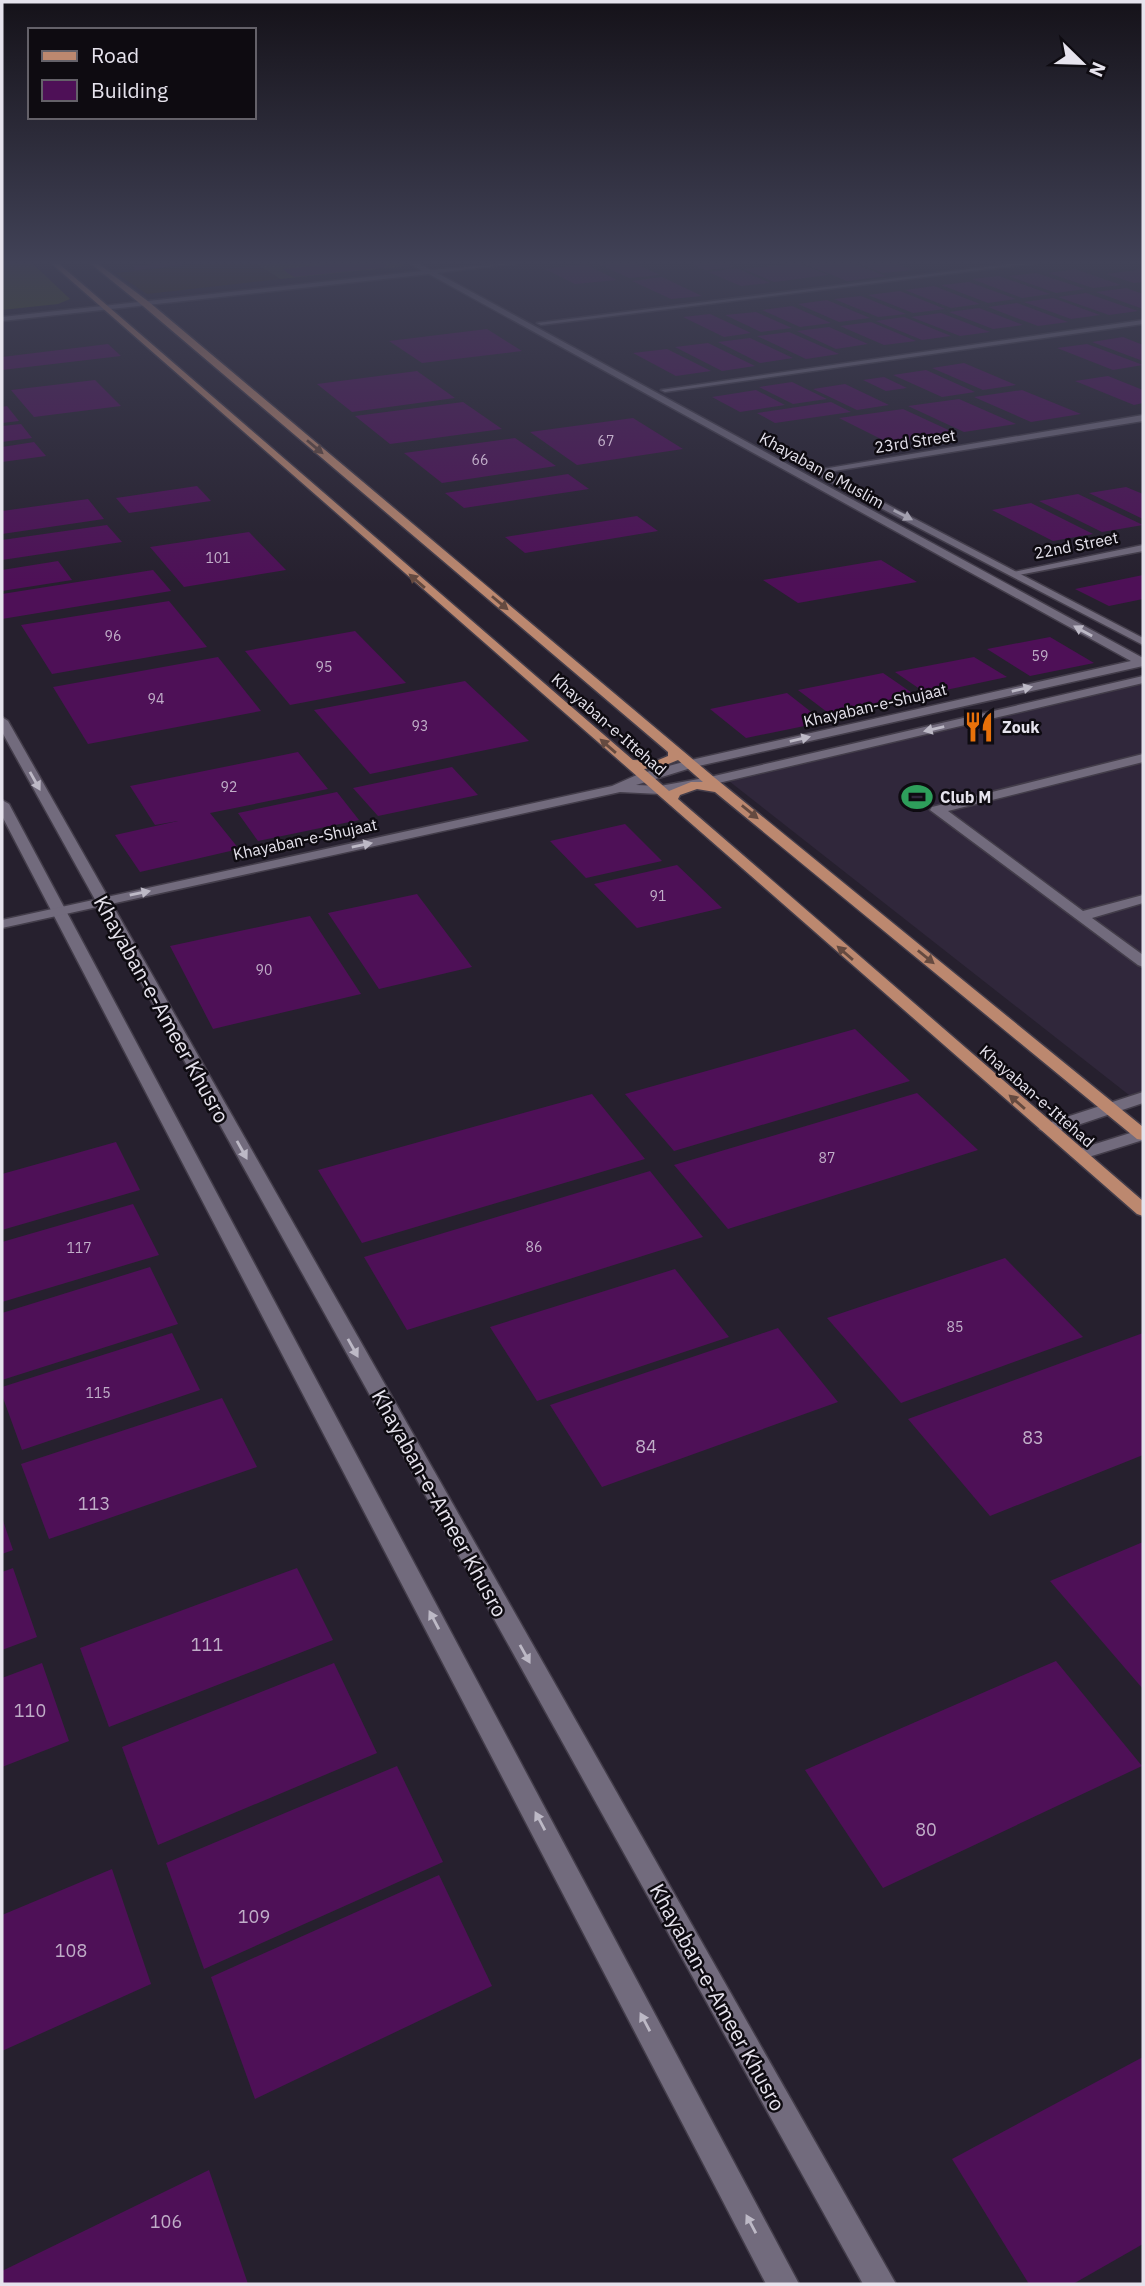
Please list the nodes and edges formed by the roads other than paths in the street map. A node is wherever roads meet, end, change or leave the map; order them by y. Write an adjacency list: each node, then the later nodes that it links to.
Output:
1 (175, 370): 19 (main road, Khayaban-e-Ittehad, one-way to 1)
2 (224, 370): 17 (main road, Khayaban-e-Ittehad, one-way to 17)
3 (610, 370): 9 (street, Khayaban e Muslim)
4 (627, 370): 6 (street, Khayaban e Muslim)
5 (808, 370): 6 (street)
6 (665, 390): 8 (street, Khayaban e Muslim)
7 (1143, 418): 10 (street, 23rd Street)
8 (734, 427): 9 (street); 10 (street, Khayaban e Muslim)
9 (716, 430): 14 (street, Khayaban e Muslim, one-way to 9)
10 (816, 471): 12 (street, Khayaban e Muslim, one-way to 12)
11 (1143, 548): 12 (street, 22nd Street)
12 (1014, 572): 13 (street, Khayaban e Muslim)
13 (1143, 642)
14 (1143, 663): 20 (street, Khayaban-e-Shujaat, one-way to 14)
15 (1143, 680): 22 (street, Khayaban-e-Shujaat, one-way to 22)
16 (2, 721): 28 (street, Khayaban-e-Ameer Khusro, one-way to 28)
17 (674, 749): 19 (main road); 20 (main road, Khayaban-e-Ittehad)
18 (1143, 758): 30 (street)
19 (626, 762): 21 (main road, Khayaban-e-Ittehad)
20 (691, 764): 21 (street, Khayaban-e-Shujaat); 22 (main road, Khayaban-e-Ittehad)
21 (644, 777): 23 (street, Khayaban-e-Shujaat); 25 (main road, Khayaban-e-Ittehad)
22 (710, 781): 24 (main road, Khayaban-e-Ittehad); 25 (street, Khayaban-e-Shujaat)
23 (616, 789): 25 (street, Khayaban-e-Shujaat); 28 (street, Khayaban-e-Shujaat, one-way to 23)
24 (723, 790): 25 (main road); 34 (main road, Khayaban-e-Ittehad, one-way to 34)
25 (665, 796): 35 (main road, Khayaban-e-Ittehad, one-way to 25)
26 (2, 804): 29 (street)
27 (1143, 899): 30 (street)
28 (102, 902): 29 (street, Khayaban-e-Shujaat); 40 (street, Khayaban-e-Ameer Khusro, one-way to 40)
29 (59, 911): 31 (street, Khayaban-e-Shujaat); 39 (street, one-way to 29)
30 (1082, 916): 32 (street)
31 (2, 924)
32 (1143, 962)
33 (1143, 1097): 34 (street)
34 (1110, 1108): 35 (street); 36 (main road, Khayaban-e-Ittehad)
35 (1048, 1129): 37 (main road, Khayaban-e-Ittehad)
36 (1143, 1135): 37 (street)
37 (1079, 1156): 38 (main road, Khayaban-e-Ittehad)
38 (1143, 1210)
39 (783, 2284)
40 (880, 2284)

